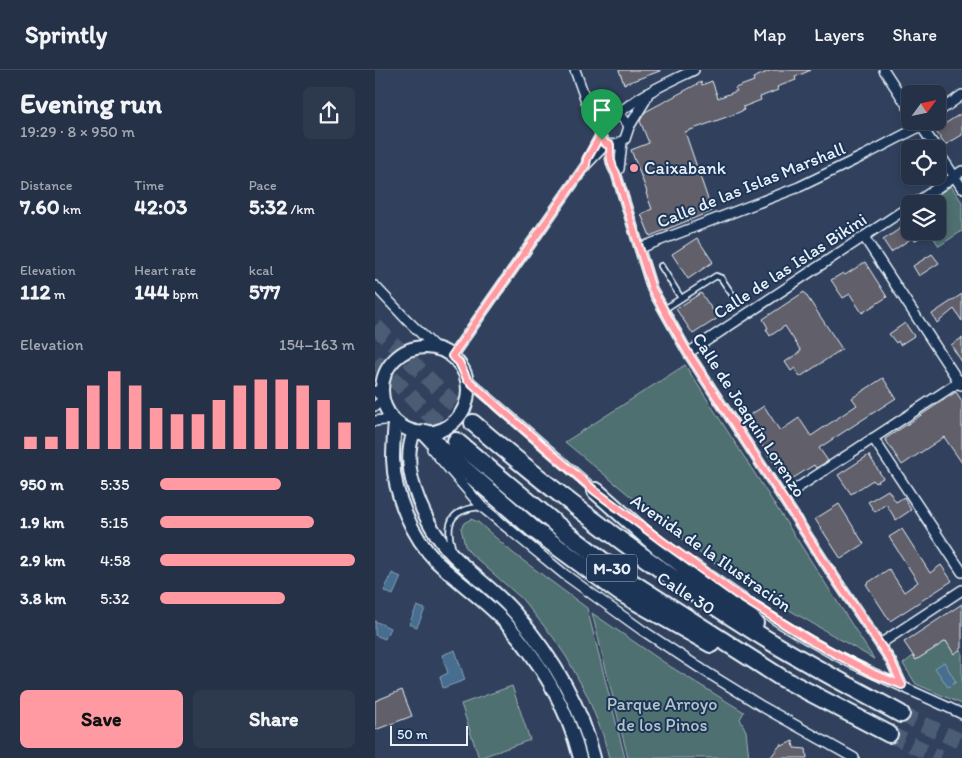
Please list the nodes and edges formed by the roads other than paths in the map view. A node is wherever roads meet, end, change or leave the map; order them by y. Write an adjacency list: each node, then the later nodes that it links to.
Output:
1 (575, 70): 7 (street, Calle de Joaquín Lorenzo)
2 (884, 70): 6 (street)
3 (690, 71): 4 (street)
4 (647, 94): 9 (street); 11 (street)
5 (962, 95): 8 (street)
6 (901, 96)
7 (586, 101): 9 (street); 10 (street, Calle de Joaquín Lorenzo)
8 (946, 107)
9 (613, 116): 10 (street); 11 (street)
10 (599, 126): 13 (street, Calle de Joaquín Lorenzo)
11 (629, 127): 14 (street)
12 (909, 130): 22 (street, Calle de las Islas Marshall)
13 (605, 142): 14 (street); 16 (street, Calle de Joaquín Lorenzo); 30 (street)
14 (622, 142): 16 (street, Calle de Joaquín Lorenzo)
15 (946, 160): 17 (street)
16 (616, 173): 22 (street, Calle de Joaquín Lorenzo)
17 (958, 174): 18 (street); 19 (street)
18 (962, 188)
19 (927, 195)
20 (901, 212): 21 (street, Calle de las Islas Bikini)
21 (864, 237): 29 (street, Calle de las Islas Bikini); 32 (street)
22 (639, 248): 27 (street, Calle de Joaquín Lorenzo)
23 (661, 266): 25 (lane)
24 (375, 286): 28 (street)
25 (681, 298): 26 (lane); 27 (lane)
26 (738, 303)
27 (663, 310): 29 (street, Calle de Joaquín Lorenzo)
28 (435, 347): 30 (main road); 33 (main road)
29 (688, 353): 41 (street, Calle de Joaquín Lorenzo)
30 (452, 356): 31 (main road)
31 (467, 379): 37 (main road); 40 (street, Avenida de la Ilustración)
32 (961, 382): 38 (street)
33 (379, 399): 34 (main road)
34 (394, 420): 35 (street); 37 (main road); 55 (main road)
35 (375, 421)
36 (473, 423): 47 (highway, Calle 30 / M-30)
37 (419, 432): 42 (street); 43 (main road); 50 (highway)
38 (873, 438): 41 (street); 44 (street)
39 (456, 441): 50 (highway, Calle 30 / M-30)
40 (595, 491): 47 (highway); 49 (street, Avenida de la Ilustración)
41 (783, 498): 46 (street, Calle de Joaquín Lorenzo)
42 (482, 507): 43 (lane); 57 (street)
43 (459, 562): 56 (main road)
44 (962, 572)
45 (962, 590): 46 (street)
46 (880, 644): 48 (street, Calle de Joaquín Lorenzo)
47 (776, 645): 52 (highway, Calle 30 / M-30)
48 (891, 661): 49 (street); 51 (street, Calle de Joaquín Lorenzo)
49 (874, 674): 51 (street, Avenida de la Ilustración)
50 (780, 678): 54 (highway, Calle 30 / M-30)
51 (902, 685): 53 (street, Avenida de la Ilustración)
52 (901, 714)
53 (962, 714)
54 (889, 734)
55 (580, 758)
56 (594, 758)
57 (853, 758)

